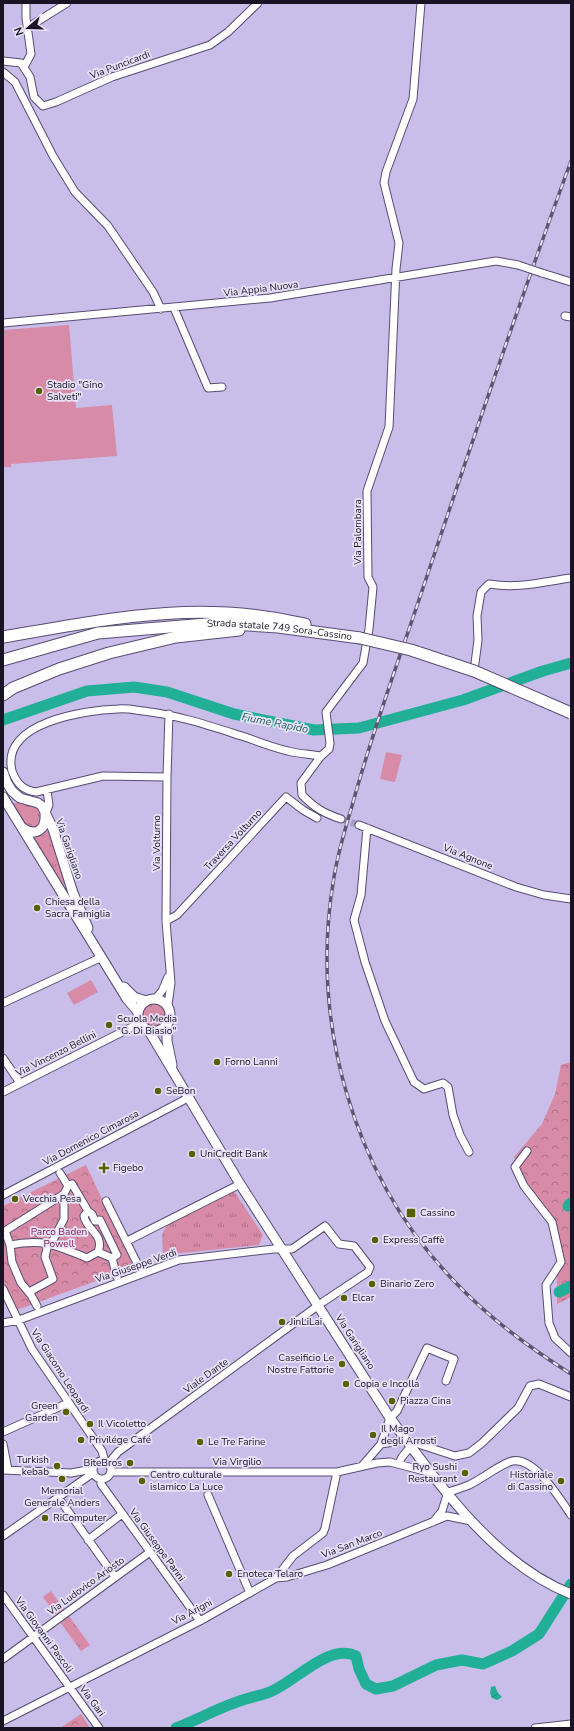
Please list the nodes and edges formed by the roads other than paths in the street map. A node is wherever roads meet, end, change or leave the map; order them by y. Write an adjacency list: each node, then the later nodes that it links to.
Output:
1 (26, 3): 5 (street)
2 (67, 3): 5 (street)
3 (258, 3): 7 (street, Via Puncicardi)
4 (421, 3): 9 (street, Via Palombara)
5 (27, 28): 7 (street)
6 (3, 62): 7 (street)
7 (24, 68)
8 (3, 72): 12 (street)
9 (396, 278): 10 (street, Via Appia Nuova, bridge); 11 (street, Via Appia Nuova); 23 (street, Via Palombara)
10 (571, 282)
11 (174, 308): 12 (street, Via Appia Nuova); 14 (street)
12 (161, 309): 13 (street, Via Appia Nuova)
13 (3, 323)
14 (222, 387)
15 (571, 578): 19 (street)
16 (338, 634): 17 (highway); 18 (highway, Strada statale 749 Sora-Cassino); 19 (highway, Strada statale 749 Sora-Cassino, bridge); 20 (highway)
17 (3, 637)
18 (3, 660)
19 (474, 671): 21 (highway, Strada statale 749 Sora-Cassino, bridge)
20 (3, 695)
21 (571, 713)
22 (169, 714): 23 (street); 25 (street, Via Volturno); 26 (street)
23 (321, 756): 34 (street, Via Palombara)
24 (3, 772): 28 (main road)
25 (167, 777): 26 (street); 40 (street, Via Volturno)
26 (47, 790): 29 (street)
27 (3, 798): 28 (street); 31 (main road, Via Garigliano)
28 (20, 798): 32 (main road, Via Garigliano)
29 (49, 805): 32 (street); 38 (street)
30 (3, 810): 31 (street)
31 (13, 814): 36 (main road, Via Garigliano)
32 (45, 815): 36 (main road, Via Garigliano); 38 (main road, Via Garigliano)
33 (317, 818): 40 (street, Traversa Volturno)
34 (341, 819)
35 (360, 825): 37 (street, Via Agnone)
36 (23, 828): 41 (main road, Via Garigliano)
37 (368, 828): 39 (street, Via Agnone); 58 (street)
38 (53, 829): 41 (main road, Via Garigliano)
39 (571, 900)
40 (166, 921): 42 (street, Via Volturno)
41 (102, 956): 43 (main road, Via Garigliano); 46 (street)
42 (169, 972): 44 (street, Via Volturno); 47 (street, Via Volturno)
43 (117, 980): 45 (main road, Via Garigliano); 48 (main road, Via Garigliano)
44 (156, 998): 45 (main road); 47 (main road)
45 (146, 1001): 48 (main road)
46 (3, 1003)
47 (168, 1005): 50 (main road, Via Garigliano)
48 (138, 1012): 49 (main road, Via Garigliano)
49 (140, 1023): 51 (main road, Via Garigliano); 54 (street, Via Vincenzo Bellini)
50 (167, 1026): 51 (main road); 53 (main road, Via Garigliano)
51 (150, 1031): 53 (main road, Via Garigliano)
52 (3, 1058): 54 (street)
53 (174, 1074): 56 (main road, Via Garigliano)
54 (20, 1083): 55 (street, Via Vincenzo Bellini)
55 (3, 1092)
56 (188, 1098): 60 (main road, Via Garigliano); 63 (street, Via Domenico Cimarosa)
57 (527, 1151): 82 (street)
58 (469, 1152)
59 (60, 1173): 61 (street)
60 (240, 1184): 68 (street); 71 (main road, Via Garigliano)
61 (68, 1186): 62 (street); 65 (street)
62 (64, 1194): 69 (street); 70 (street)
63 (3, 1195)
64 (106, 1201): 68 (street)
65 (88, 1211): 66 (street); 67 (street)
66 (106, 1233): 67 (street); 73 (street)
67 (97, 1234): 72 (street)
68 (128, 1241): 74 (street)
69 (50, 1244): 70 (street); 72 (street); 77 (street)
70 (10, 1245): 77 (street)
71 (282, 1248): 74 (street, Via Giuseppe Verdi); 78 (main road, Via Garigliano); 78 (street, Via Giuseppe Verdi)
72 (98, 1252): 73 (street)
73 (112, 1258): 75 (street)
74 (142, 1273): 80 (street, Via Giuseppe Verdi)
75 (117, 1277)
76 (3, 1289): 80 (street, Via Giacomo Leopardi)
77 (29, 1292): 79 (street)
78 (320, 1304): 86 (main road, Via Garigliano); 91 (street, Viale Dante)
79 (37, 1306)
80 (19, 1320): 81 (street, Via Giuseppe Verdi); 85 (street, Via Giacomo Leopardi)
81 (3, 1323)
82 (571, 1353)
83 (446, 1381): 86 (street)
84 (571, 1397): 88 (street)
85 (68, 1403): 87 (street); 91 (street, Via Giacomo Leopardi)
86 (390, 1418): 88 (main road, Via Garigliano); 90 (street)
87 (3, 1432)
88 (408, 1443): 90 (street); 92 (street); 98 (main road, Via Garigliano)
89 (3, 1444): 94 (street)
90 (381, 1444): 93 (street)
91 (106, 1463): 95 (street); 96 (street)
92 (399, 1463): 93 (street, Via Virgilio); 98 (street, Via Virgilio)
93 (362, 1466): 97 (street, Via Virgilio)
94 (6, 1470): 95 (street)
95 (93, 1471): 99 (street); 102 (street)
96 (111, 1472): 97 (street, Via Virgilio); 99 (street)
97 (337, 1472): 111 (street, Via Arigni)
98 (432, 1473): 100 (main road, Via Garigliano)
99 (101, 1479): 103 (street, Via Giuseppe Parini)
100 (448, 1492): 104 (street); 105 (main road, Via Garigliano); 106 (street)
101 (208, 1495): 112 (street)
102 (58, 1497): 107 (street); 108 (street)
103 (122, 1514): 108 (street); 109 (street, Via Giuseppe Parini)
104 (571, 1515)
105 (471, 1521): 106 (street, Via San Marco); 113 (main road, Via Garigliano)
106 (433, 1522): 111 (street, Via San Marco)
107 (3, 1536)
108 (88, 1540): 110 (street)
109 (150, 1552): 110 (street, Via Ludovico Ariosto); 115 (street, Via Giuseppe Parini)
110 (115, 1577): 116 (street, Via Ludovico Ariosto)
111 (276, 1578): 112 (street, Via Arigni)
112 (250, 1593): 115 (street, Via Arigni)
113 (571, 1594)
114 (3, 1595): 116 (street, Via Giovanni Pascoli)
115 (200, 1620): 118 (street, Via Arigni)
116 (34, 1636): 117 (street, Via Ludovico Ariosto); 118 (street, Via Giovanni Pascoli)
117 (3, 1659)
118 (69, 1686): 119 (street, Via Arigni); 121 (street, Via Gari)
119 (3, 1720)
120 (571, 1724): 122 (street)
121 (99, 1728)
122 (535, 1728)

